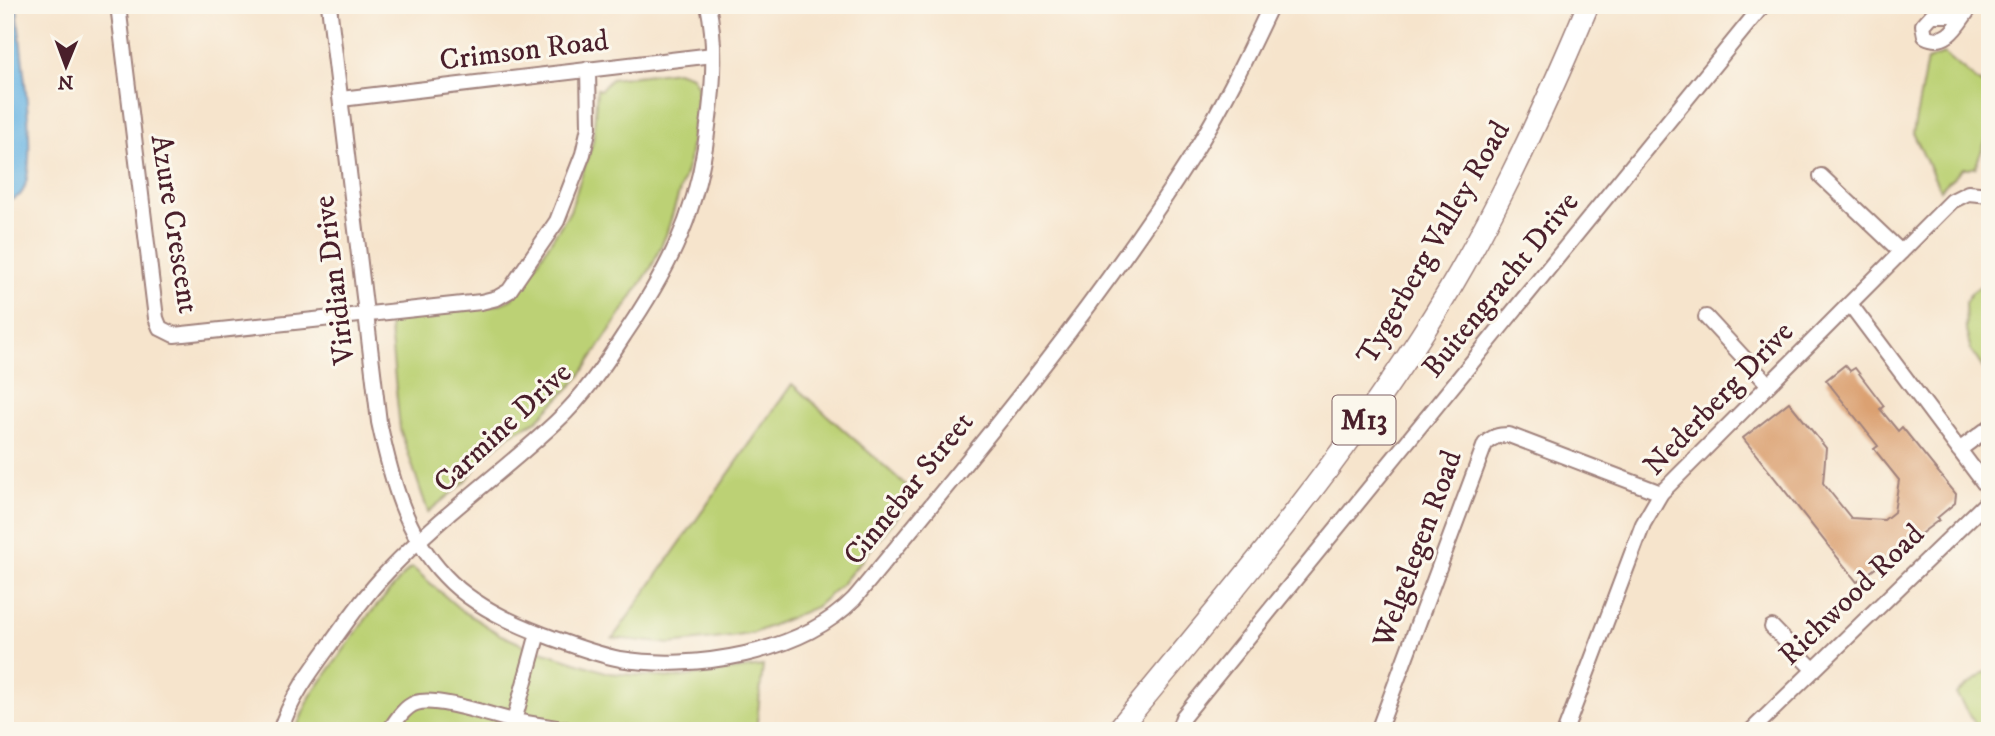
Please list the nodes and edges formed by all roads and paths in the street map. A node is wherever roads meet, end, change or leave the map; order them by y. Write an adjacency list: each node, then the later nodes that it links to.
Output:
1 (118, 5): 16 (street, Azure Crescent)
2 (329, 5): 11 (street, Viridian Drive)
3 (708, 5): 8 (street, Carmine Drive)
4 (1271, 5): 26 (street, Cinnebar Street)
5 (1579, 5): 10 (main road, Tygerberg Valley Road / M13)
6 (1588, 5): 10 (main road, Tygerberg Valley Road / M13)
7 (1763, 5): 33 (street, Buitengracht Drive)
8 (713, 55): 9 (street, Crimson Road); 24 (street, Carmine Drive)
9 (588, 69): 11 (street, Crimson Road); 16 (street)
10 (1558, 75): 32 (main road, Tygerberg Valley Road / M13)
11 (341, 99): 16 (street, Viridian Drive)
12 (1821, 176): 14 (street)
13 (1990, 195): 14 (street, Nederberg Drive)
14 (1901, 252): 15 (street, Nederberg Drive)
15 (1850, 304): 18 (street, Nederberg Drive); 20 (street)
16 (366, 314): 24 (street, Viridian Drive)
17 (1706, 317): 18 (street)
18 (1768, 384): 22 (street, Nederberg Drive)
19 (1990, 427): 20 (street)
20 (1959, 450): 21 (street)
21 (1990, 491)
22 (1661, 493): 34 (street, Welgelegen Road); 35 (street, Nederberg Drive)
23 (1990, 499): 27 (street, Richwood Road)
24 (420, 542): 26 (street, Cinnebar Street); 29 (street, Carmine Drive)
25 (1772, 627): 27 (street)
26 (538, 632): 28 (street)
27 (1813, 669): 36 (street, Richwood Road)
28 (514, 721): 30 (street); 31 (street)
29 (280, 731)
30 (389, 731)
31 (574, 731)
32 (1117, 731)
33 (1178, 731)
34 (1378, 731)
35 (1565, 731)
36 (1751, 731)

